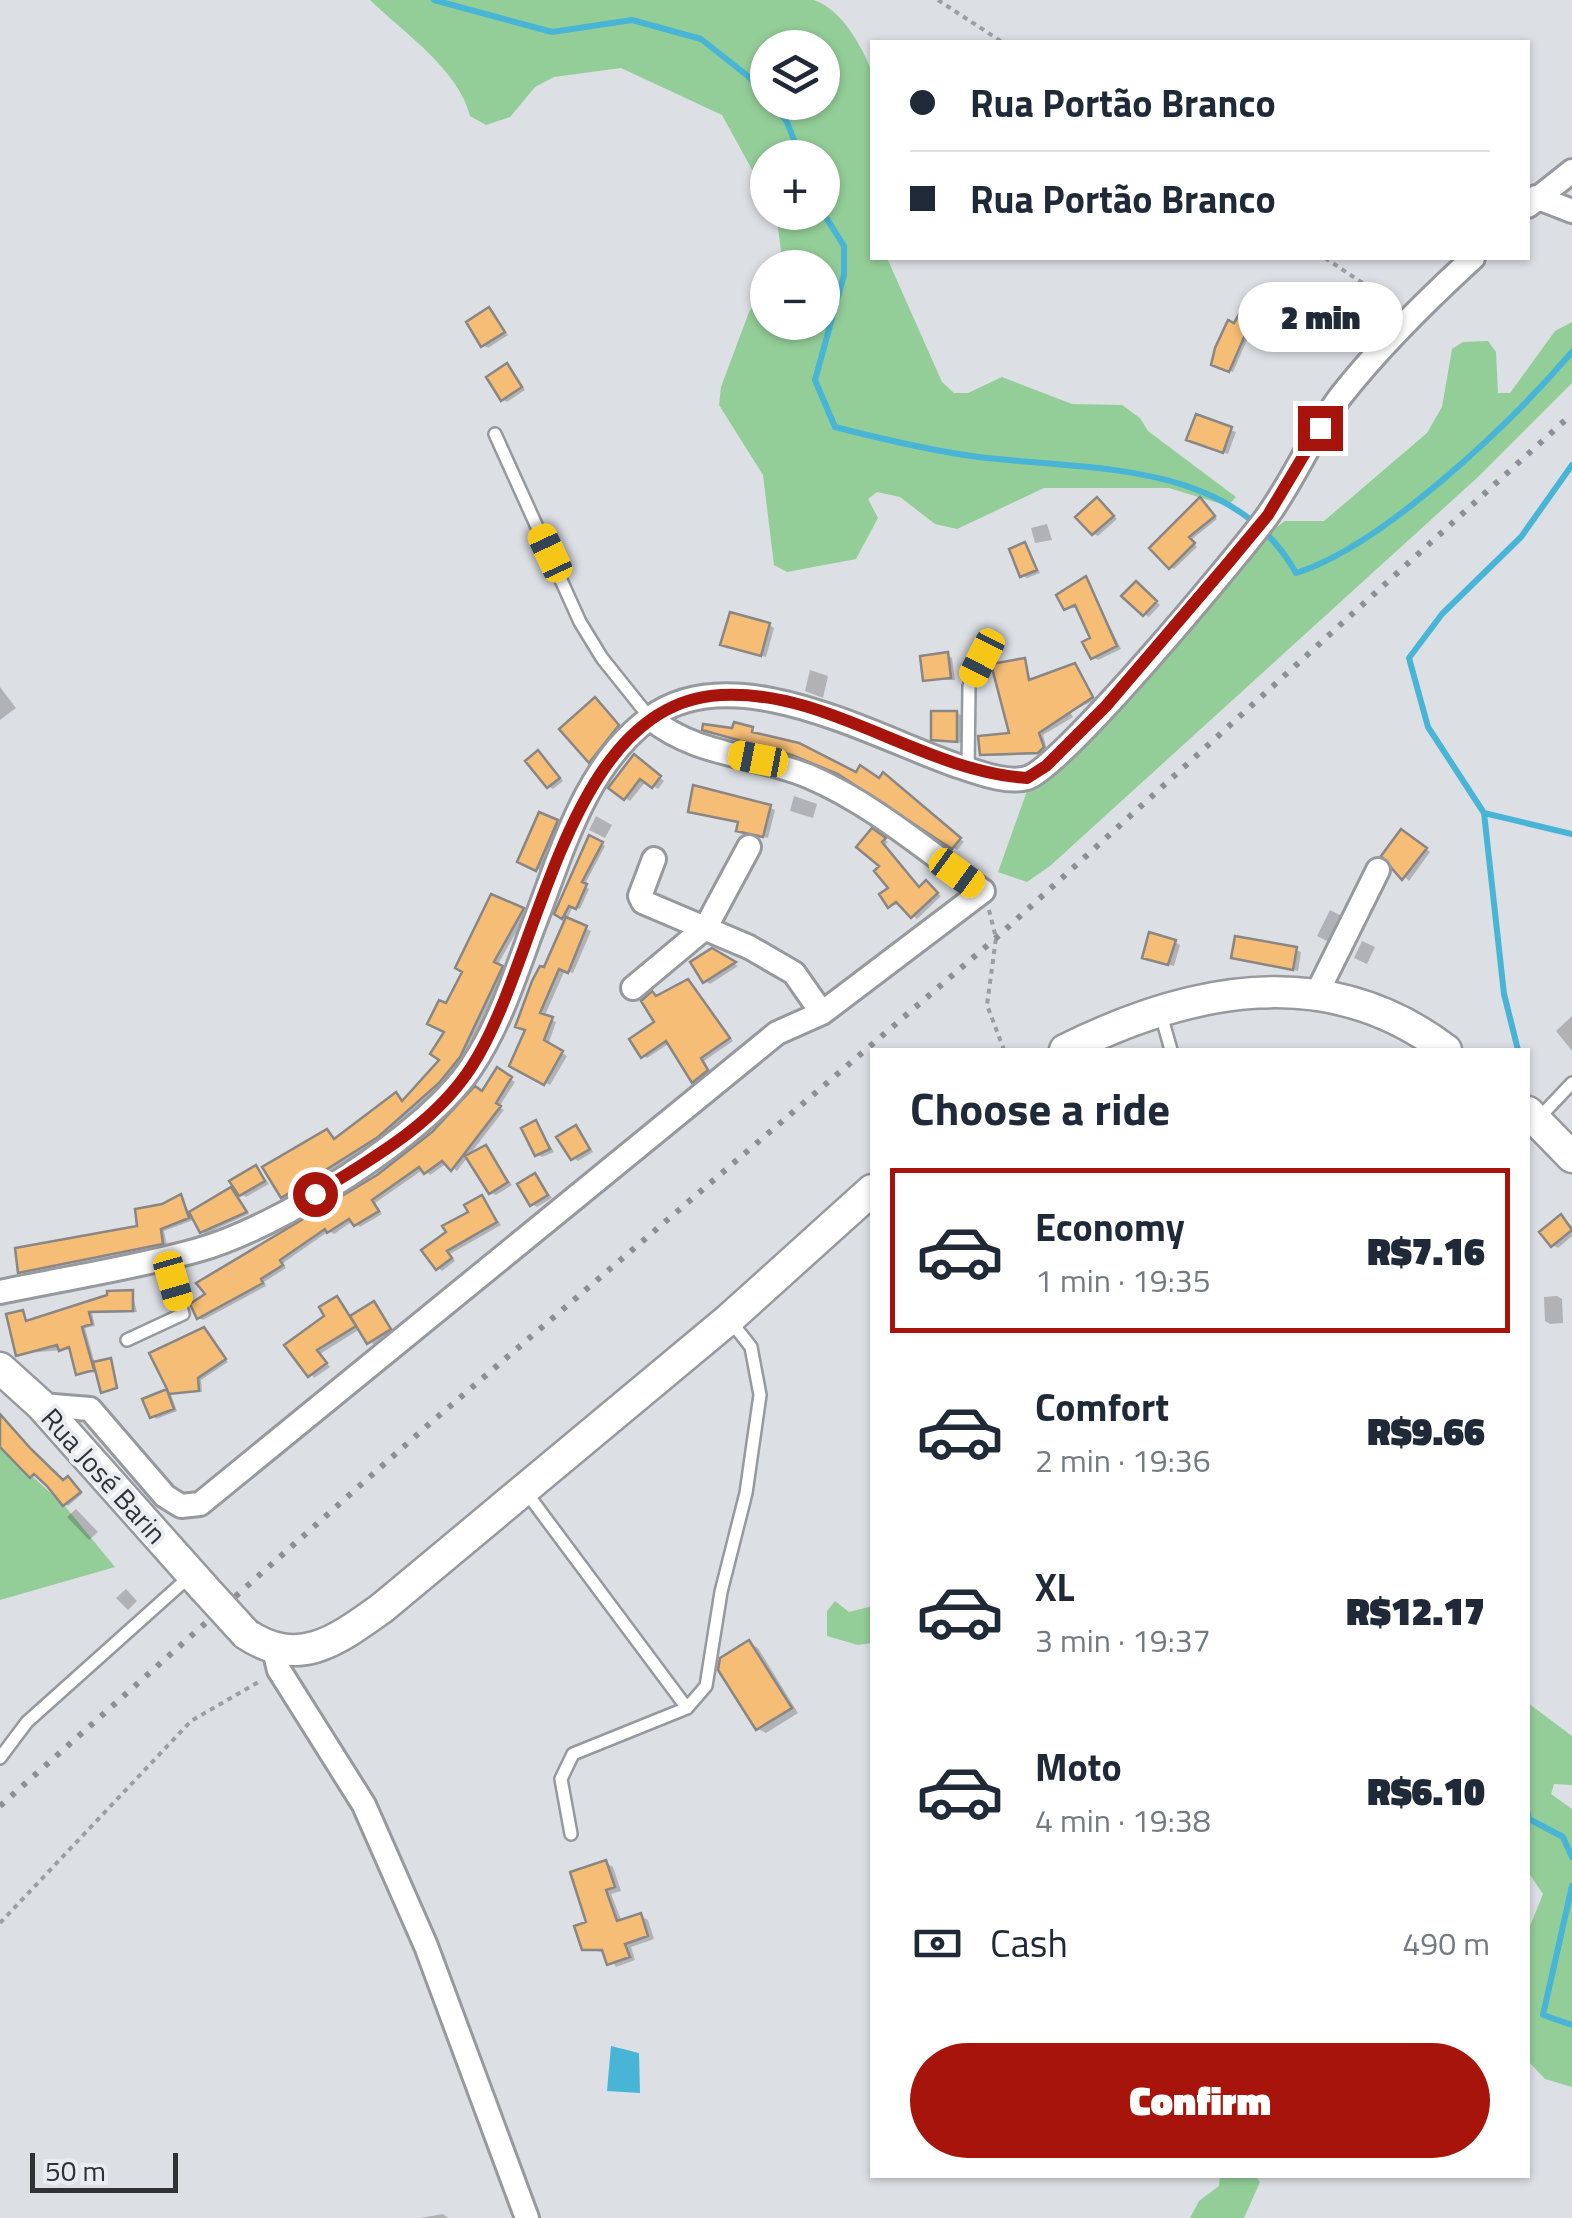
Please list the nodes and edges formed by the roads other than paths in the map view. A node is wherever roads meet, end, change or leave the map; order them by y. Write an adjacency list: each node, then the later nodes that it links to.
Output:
1 (1572, 171): 2 (street)
2 (1532, 202): 3 (street)
3 (1572, 210)
4 (1471, 260): 8 (street)
5 (495, 434): 7 (lane)
6 (982, 658): 8 (lane)
7 (650, 718): 8 (street); 16 (street); 24 (street)
8 (968, 769)
9 (749, 847): 12 (street)
10 (654, 859): 12 (street)
11 (1378, 870): 14 (street)
12 (706, 927): 13 (street); 16 (street)
13 (633, 988)
14 (1316, 995): 15 (main road); 19 (main road)
15 (1160, 1010): 17 (main road); 18 (lane)
16 (822, 1013): 29 (street)
17 (1070, 1048)
18 (1170, 1048)
19 (1443, 1048)
20 (1572, 1084): 21 (lane)
21 (1532, 1116): 22 (main road)
22 (1572, 1157)
23 (870, 1192): 26 (main road)
24 (166, 1256): 25 (street); 27 (lane)
25 (0, 1292)
26 (729, 1320): 30 (main road); 33 (lane)
27 (127, 1340)
28 (0, 1368): 29 (main road, Rua José Barin)
29 (41, 1405): 31 (main road, Rua José Barin)
30 (526, 1492): 32 (main road); 33 (lane)
31 (198, 1581): 32 (main road, Rua José Barin, bridge); 34 (lane)
32 (276, 1660): 36 (street)
33 (687, 1708): 35 (lane)
34 (0, 1758)
35 (570, 1834)
36 (527, 2218)

